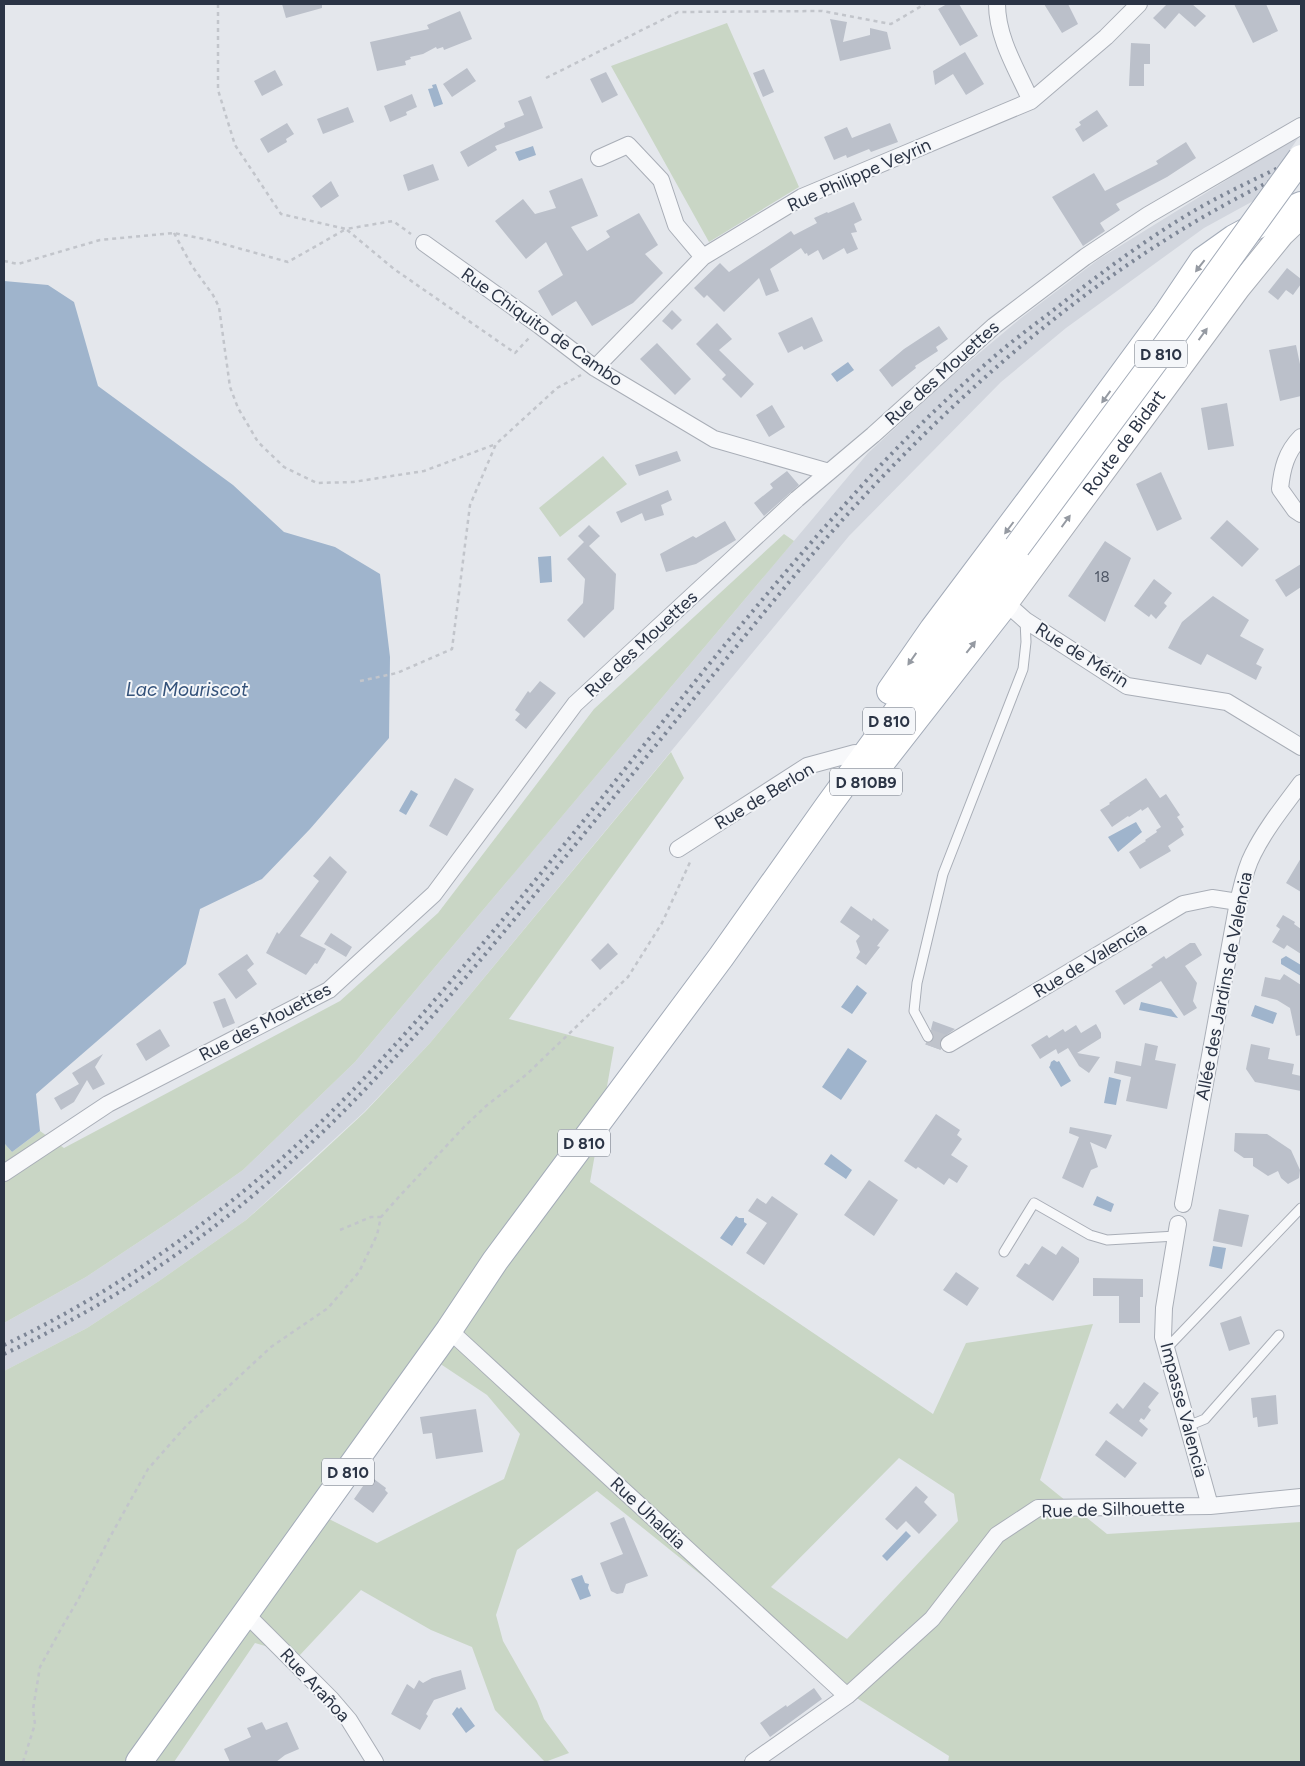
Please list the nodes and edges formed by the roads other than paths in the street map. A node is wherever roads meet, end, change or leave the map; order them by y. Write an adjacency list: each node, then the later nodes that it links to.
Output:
1 (997, 4): 3 (street)
2 (1139, 4): 3 (street, Rue Philippe Veyrin)
3 (1031, 101): 10 (street, Rue Philippe Veyrin)
4 (1301, 126): 13 (street, Rue des Mouettes)
5 (599, 158): 10 (street)
6 (1301, 158): 20 (main road, D 810, bridge)
7 (1301, 205): 18 (main road, one-way to 18)
8 (1301, 216): 15 (main road, Route de Bidart / D 810B9, one-way to 8)
9 (424, 243): 11 (street, Rue Chiquito de Cambo)
10 (703, 257): 11 (street, Rue Philippe Veyrin)
11 (595, 368): 13 (street, Rue Chiquito de Cambo)
12 (1301, 437): 14 (street)
13 (829, 472): 26 (street, Rue des Mouettes)
14 (1301, 514)
15 (1006, 603): 16 (street, Rue de Mérin); 23 (main road, D 810B9, one-way to 15)
16 (1025, 620): 17 (street, Rue de Mérin); 24 (lane)
17 (1301, 747)
18 (855, 753): 20 (main road); 21 (street, Rue de Berlon)
19 (1301, 783): 22 (street, Allée des Jardins de Valencia)
20 (828, 806): 23 (main road, D 810)
21 (678, 849)
22 (1238, 902): 25 (street, Rue de Valencia); 27 (street, Allée des Jardins de Valencia)
23 (721, 957): 31 (main road, D 810)
24 (928, 1037)
25 (949, 1044)
26 (4, 1173)
27 (1183, 1204)
28 (1301, 1208): 33 (lane)
29 (1177, 1230): 30 (lane); 33 (street, Impasse Valencia)
30 (1004, 1252)
31 (450, 1330): 37 (main road, D 810); 38 (street, Rue Uhaldia)
32 (1279, 1335): 34 (lane)
33 (1166, 1350): 34 (street, Impasse Valencia)
34 (1188, 1426): 36 (street, Impasse Valencia)
35 (1301, 1496): 36 (street, Rue de Silhouette)
36 (1210, 1506): 38 (street, Rue de Silhouette)
37 (247, 1614): 39 (main road, D 810); 40 (street, Rue Arañoa)
38 (847, 1696): 41 (street, Rue de Silhouette)
39 (139, 1762)
40 (375, 1762)
41 (753, 1762)

